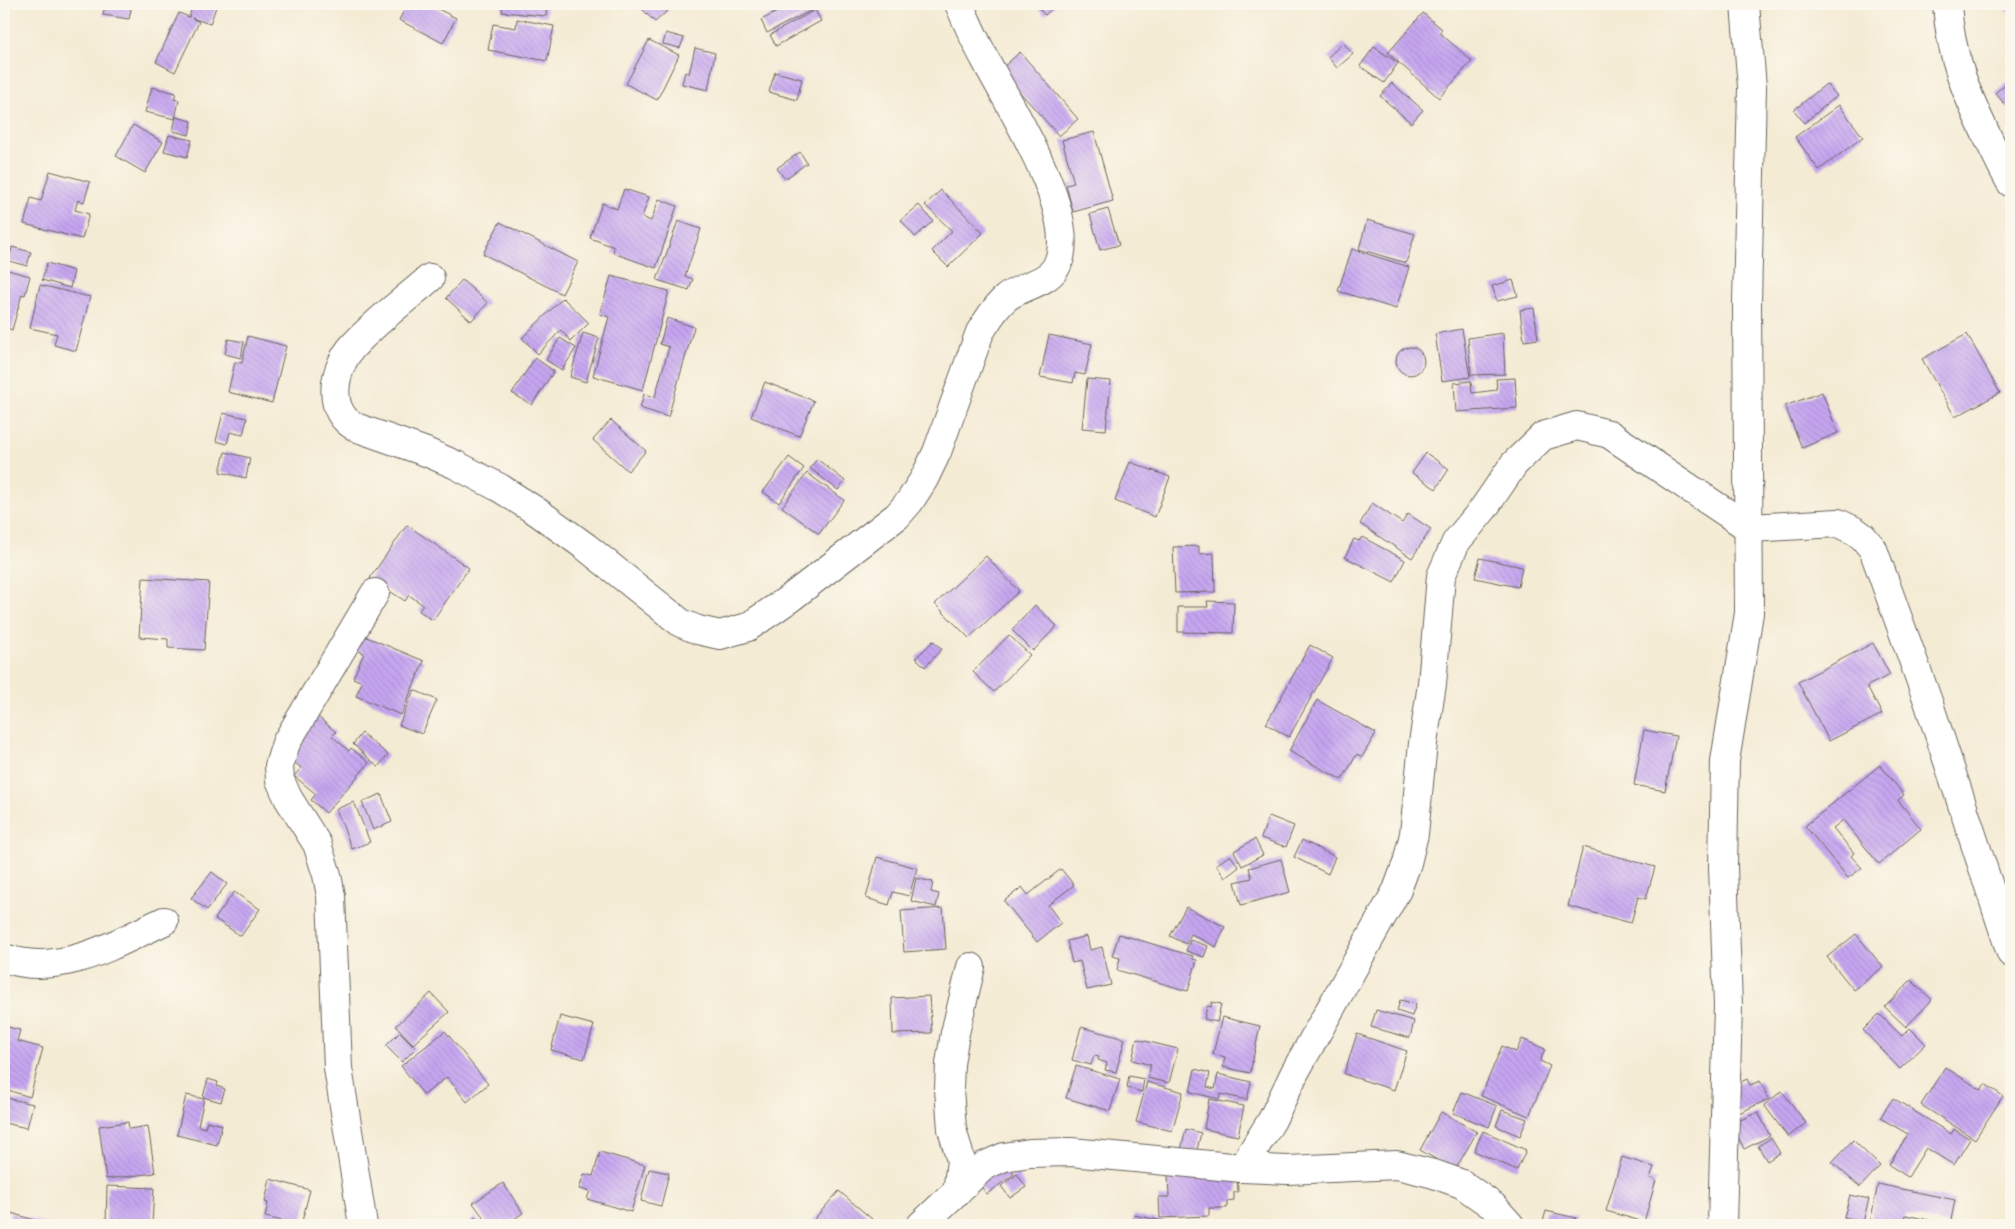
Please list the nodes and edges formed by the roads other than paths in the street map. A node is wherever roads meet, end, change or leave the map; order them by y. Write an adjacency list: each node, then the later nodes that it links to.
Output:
1 (959, 4): 5 (street)
2 (1745, 4): 6 (street)
3 (1947, 4): 4 (street)
4 (2011, 183)
5 (430, 278)
6 (1749, 528): 9 (street); 12 (street); 17 (street)
7 (375, 593): 14 (street)
8 (164, 921): 10 (street)
9 (2011, 953)
10 (4, 958)
11 (971, 967): 13 (street)
12 (1242, 1168): 13 (street); 16 (street)
13 (957, 1192): 15 (street)
14 (363, 1225)
15 (921, 1225)
16 (1510, 1225)
17 (1722, 1225)

